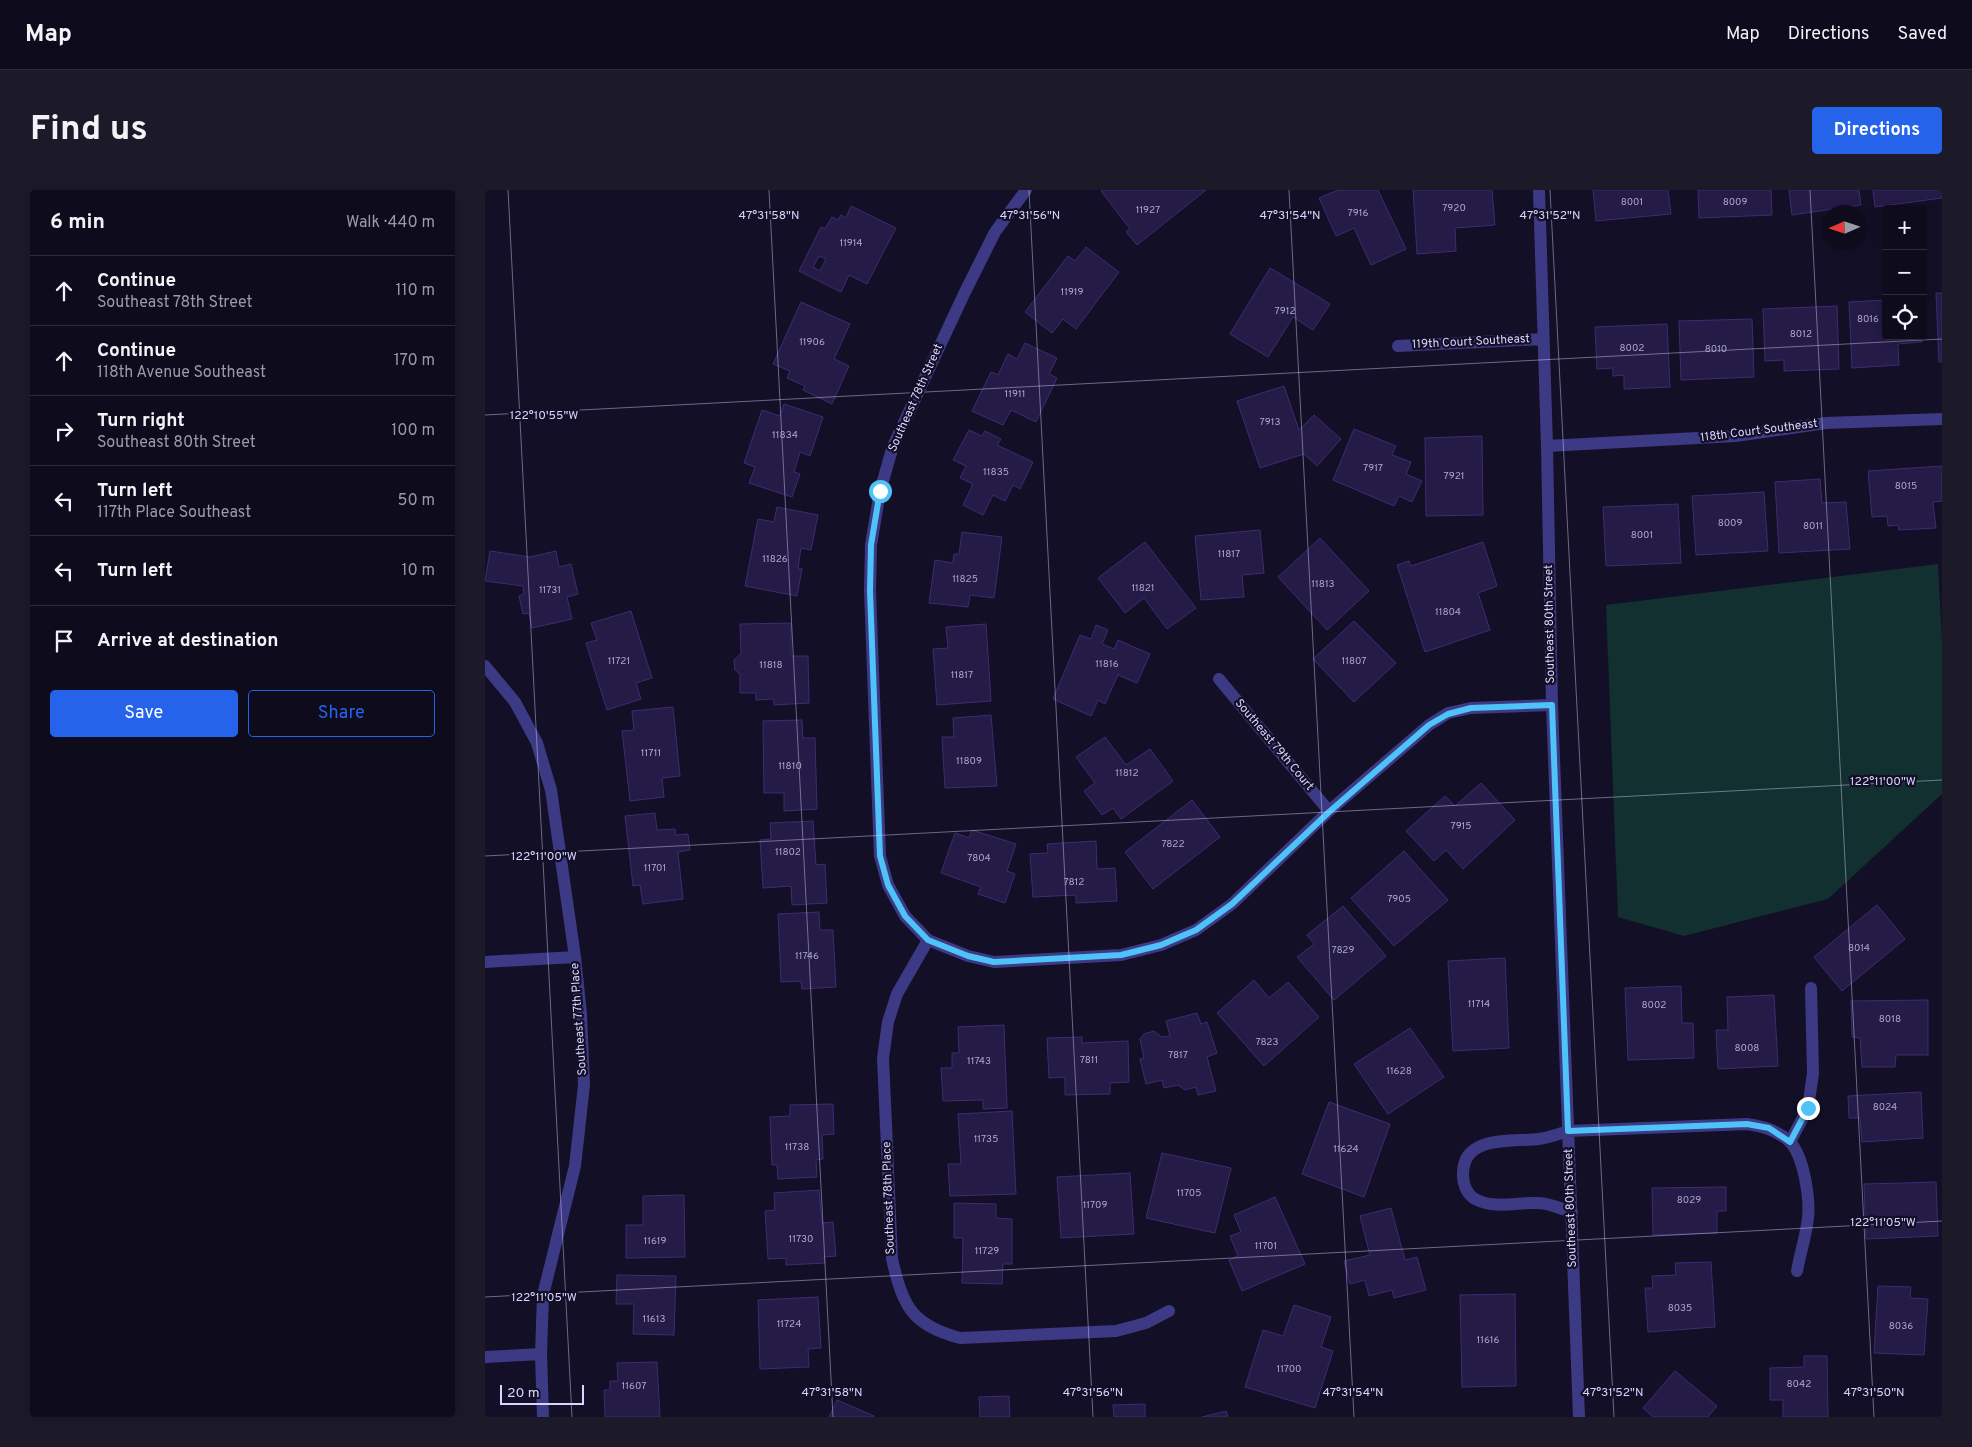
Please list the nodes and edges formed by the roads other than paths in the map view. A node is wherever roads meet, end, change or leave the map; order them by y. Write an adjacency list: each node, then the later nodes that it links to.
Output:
1 (1026, 190): 11 (street, Southeast 78th Street)
2 (1539, 190): 3 (street, Southeast 80th Street)
3 (1543, 339): 4 (street, 119th Court Southeast); 6 (street, Southeast 80th Street)
4 (1398, 346)
5 (1942, 419): 6 (street, 118th Court Southeast)
6 (1547, 446): 9 (street, Southeast 80th Street)
7 (485, 666): 12 (street, Southeast 77th Place)
8 (1219, 679): 10 (street, Southeast 79th Court)
9 (1552, 705): 10 (street); 15 (street, Southeast 80th Street)
10 (1329, 812): 11 (street)
11 (928, 940): 19 (street, Southeast 78th Place)
12 (575, 957): 13 (street); 20 (street, Southeast 77th Place)
13 (485, 962)
14 (1811, 988): 16 (street)
15 (1568, 1131): 16 (street); 17 (street, Southeast 80th Street); 17 (street)
16 (1790, 1142): 18 (street)
17 (1571, 1212): 23 (street, Southeast 80th Street)
18 (1797, 1271)
19 (1169, 1311)
20 (541, 1354): 21 (street); 22 (street, Southeast 77th Place)
21 (485, 1356)
22 (543, 1417)
23 (1579, 1417)

